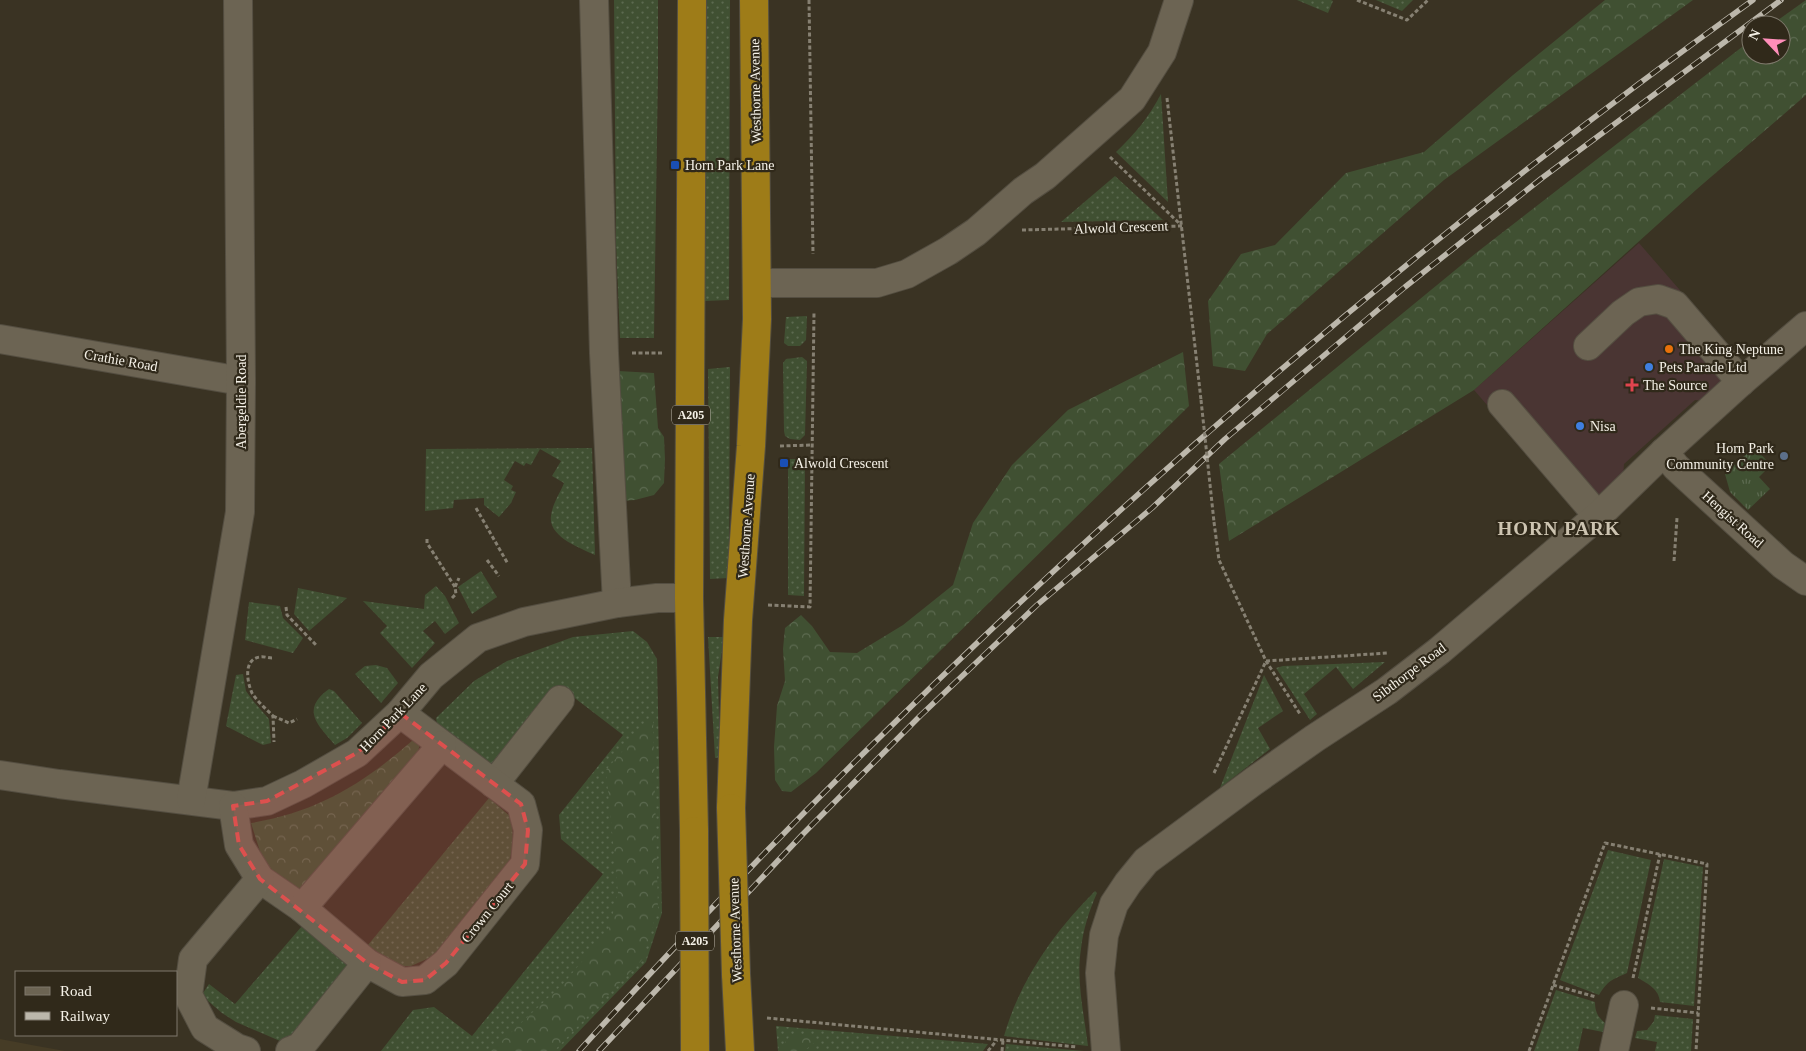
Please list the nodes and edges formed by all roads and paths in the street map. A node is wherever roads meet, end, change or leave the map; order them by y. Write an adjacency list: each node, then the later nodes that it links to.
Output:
1 (238, 0): 20 (street, Abergeldie Road)
2 (594, 0): 18 (street)
3 (692, 0): 36 (highway, A205)
4 (754, 0): 14 (highway, Westhorne Avenue)
5 (809, 0): 13 (path)
6 (1179, 0): 9 (street)
7 (1357, 0): 8 (path)
8 (1428, 0)
9 (1162, 52): 10 (street); 11 (path, Alwold Crescent)
10 (1089, 137): 11 (path); 12 (street)
11 (1182, 226): 12 (path, Alwold Crescent); 43 (path, bridge)
12 (976, 232): 13 (street)
13 (814, 282): 14 (street); 38 (path)
14 (758, 283): 68 (highway, Westhorne Avenue, bridge)
15 (1806, 326): 21 (street, Sibthorpe Road)
16 (0, 339): 20 (street, Crathie Road)
17 (1588, 346): 21 (street)
18 (604, 353): 19 (path); 37 (street)
19 (668, 353)
20 (242, 381): 54 (street, Abergeldie Road)
21 (1741, 382): 23 (street, Sibthorpe Road)
22 (1502, 404): 25 (street)
23 (1664, 452): 25 (street, Sibthorpe Road); 33 (street, Hengist Road)
24 (476, 508): 30 (path)
25 (1598, 516): 64 (street, Sibthorpe Road)
26 (1677, 518): 29 (path)
27 (427, 539): 34 (path)
28 (487, 560): 31 (path)
29 (1674, 561)
30 (508, 564)
31 (499, 576)
32 (459, 578): 34 (path)
33 (1806, 581)
34 (455, 587): 35 (path)
35 (452, 598)
36 (689, 598): 37 (street, Horn Park Lane); 67 (highway, A205, bridge)
37 (618, 604): 45 (street, Horn Park Lane)
38 (766, 605)
39 (286, 607): 40 (path)
40 (317, 646)
41 (1394, 652): 43 (path)
42 (272, 658): 46 (path)
43 (1266, 661): 47 (path); 52 (path)
44 (560, 700): 53 (street)
45 (400, 713): 50 (street, Crown Court); 55 (street, Horn Park Lane)
46 (273, 716): 48 (path); 49 (path)
47 (1303, 719)
48 (297, 720)
49 (274, 742)
50 (442, 745): 53 (street, Crown Court); 58 (street)
51 (0, 775): 54 (street, Horn Park Lane)
52 (1211, 778)
53 (494, 784): 59 (street, Crown Court)
54 (191, 800): 55 (street, Horn Park Lane)
55 (233, 806): 57 (street, Crown Court)
56 (1660, 854): 60 (path); 71 (path); 73 (path)
57 (260, 879): 58 (street, Crown Court); 65 (street)
58 (302, 908): 59 (street, Crown Court)
59 (367, 963): 66 (street)
60 (1624, 1005): 72 (street)
61 (761, 1017): 62 (path)
62 (997, 1039): 63 (path); 69 (path)
63 (1003, 1040): 64 (path); 70 (path)
64 (1096, 1050)
65 (246, 1051)
66 (290, 1051)
67 (695, 1051)
68 (740, 1051)
69 (988, 1051)
70 (1002, 1051)
71 (1529, 1051)
72 (1614, 1051)
73 (1696, 1051)

